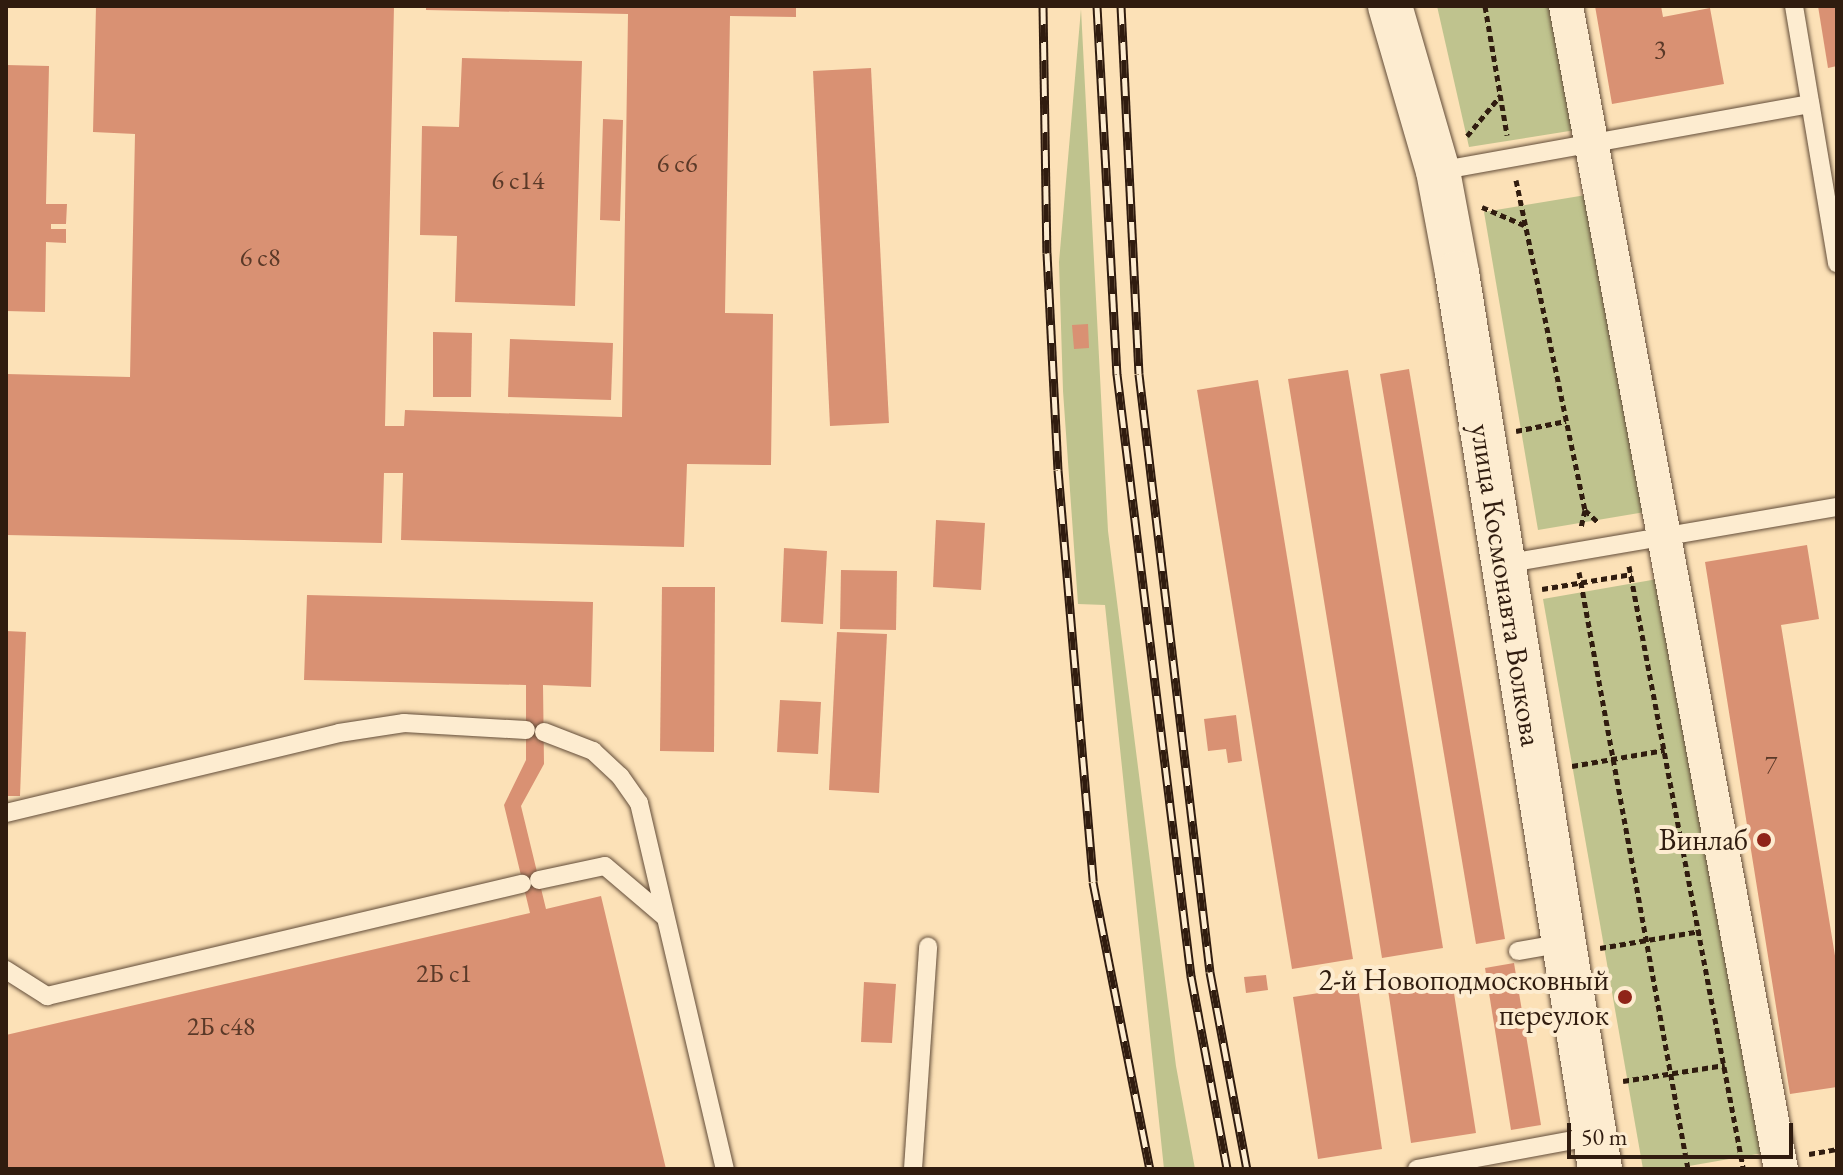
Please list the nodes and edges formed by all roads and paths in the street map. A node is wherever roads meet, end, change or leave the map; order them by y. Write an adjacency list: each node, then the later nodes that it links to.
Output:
1 (1390, 6): 8 (main road, улица Космонавта Волкова)
2 (1485, 6): 5 (path)
3 (1566, 6): 7 (street)
4 (1794, 6): 6 (lane)
5 (1501, 95): 8 (path); 9 (path)
6 (1810, 104): 7 (lane); 12 (lane)
7 (1591, 145): 9 (lane); 17 (street)
8 (1450, 156): 9 (lane); 18 (main road, улица Космонавта Волкова)
9 (1511, 159): 11 (path)
10 (1475, 204): 11 (path)
11 (1525, 225): 13 (path)
12 (1837, 263)
13 (1566, 421): 14 (path); 16 (path)
14 (1507, 432)
15 (1837, 507): 17 (lane)
16 (1585, 510)
17 (1666, 534): 18 (lane); 20 (street)
18 (1519, 577): 19 (path); 29 (main road, улица Космонавта Волкова)
19 (1580, 583): 21 (path); 22 (path)
20 (1704, 743): 21 (path); 26 (street)
21 (1665, 750): 22 (path); 27 (path)
22 (1613, 759): 23 (path); 28 (path)
23 (1567, 767)
24 (6, 813): 25 (lane)
25 (665, 917): 32 (lane); 39 (lane)
26 (1737, 925): 27 (path); 33 (street)
27 (1699, 932): 28 (path); 34 (path)
28 (1646, 941): 29 (path); 35 (path)
29 (1582, 946): 31 (lane); 37 (main road, улица Космонавта Волкова)
30 (928, 947): 40 (lane)
31 (1518, 951)
32 (6, 970)
33 (1761, 1059): 34 (path); 43 (street)
34 (1723, 1065): 35 (path); 38 (path)
35 (1670, 1073): 36 (path); 42 (path)
36 (1623, 1081)
37 (1598, 1152): 41 (lane)
38 (1743, 1167)
39 (725, 1169)
40 (913, 1169)
41 (1417, 1169)
42 (1688, 1169)
43 (1781, 1169)

